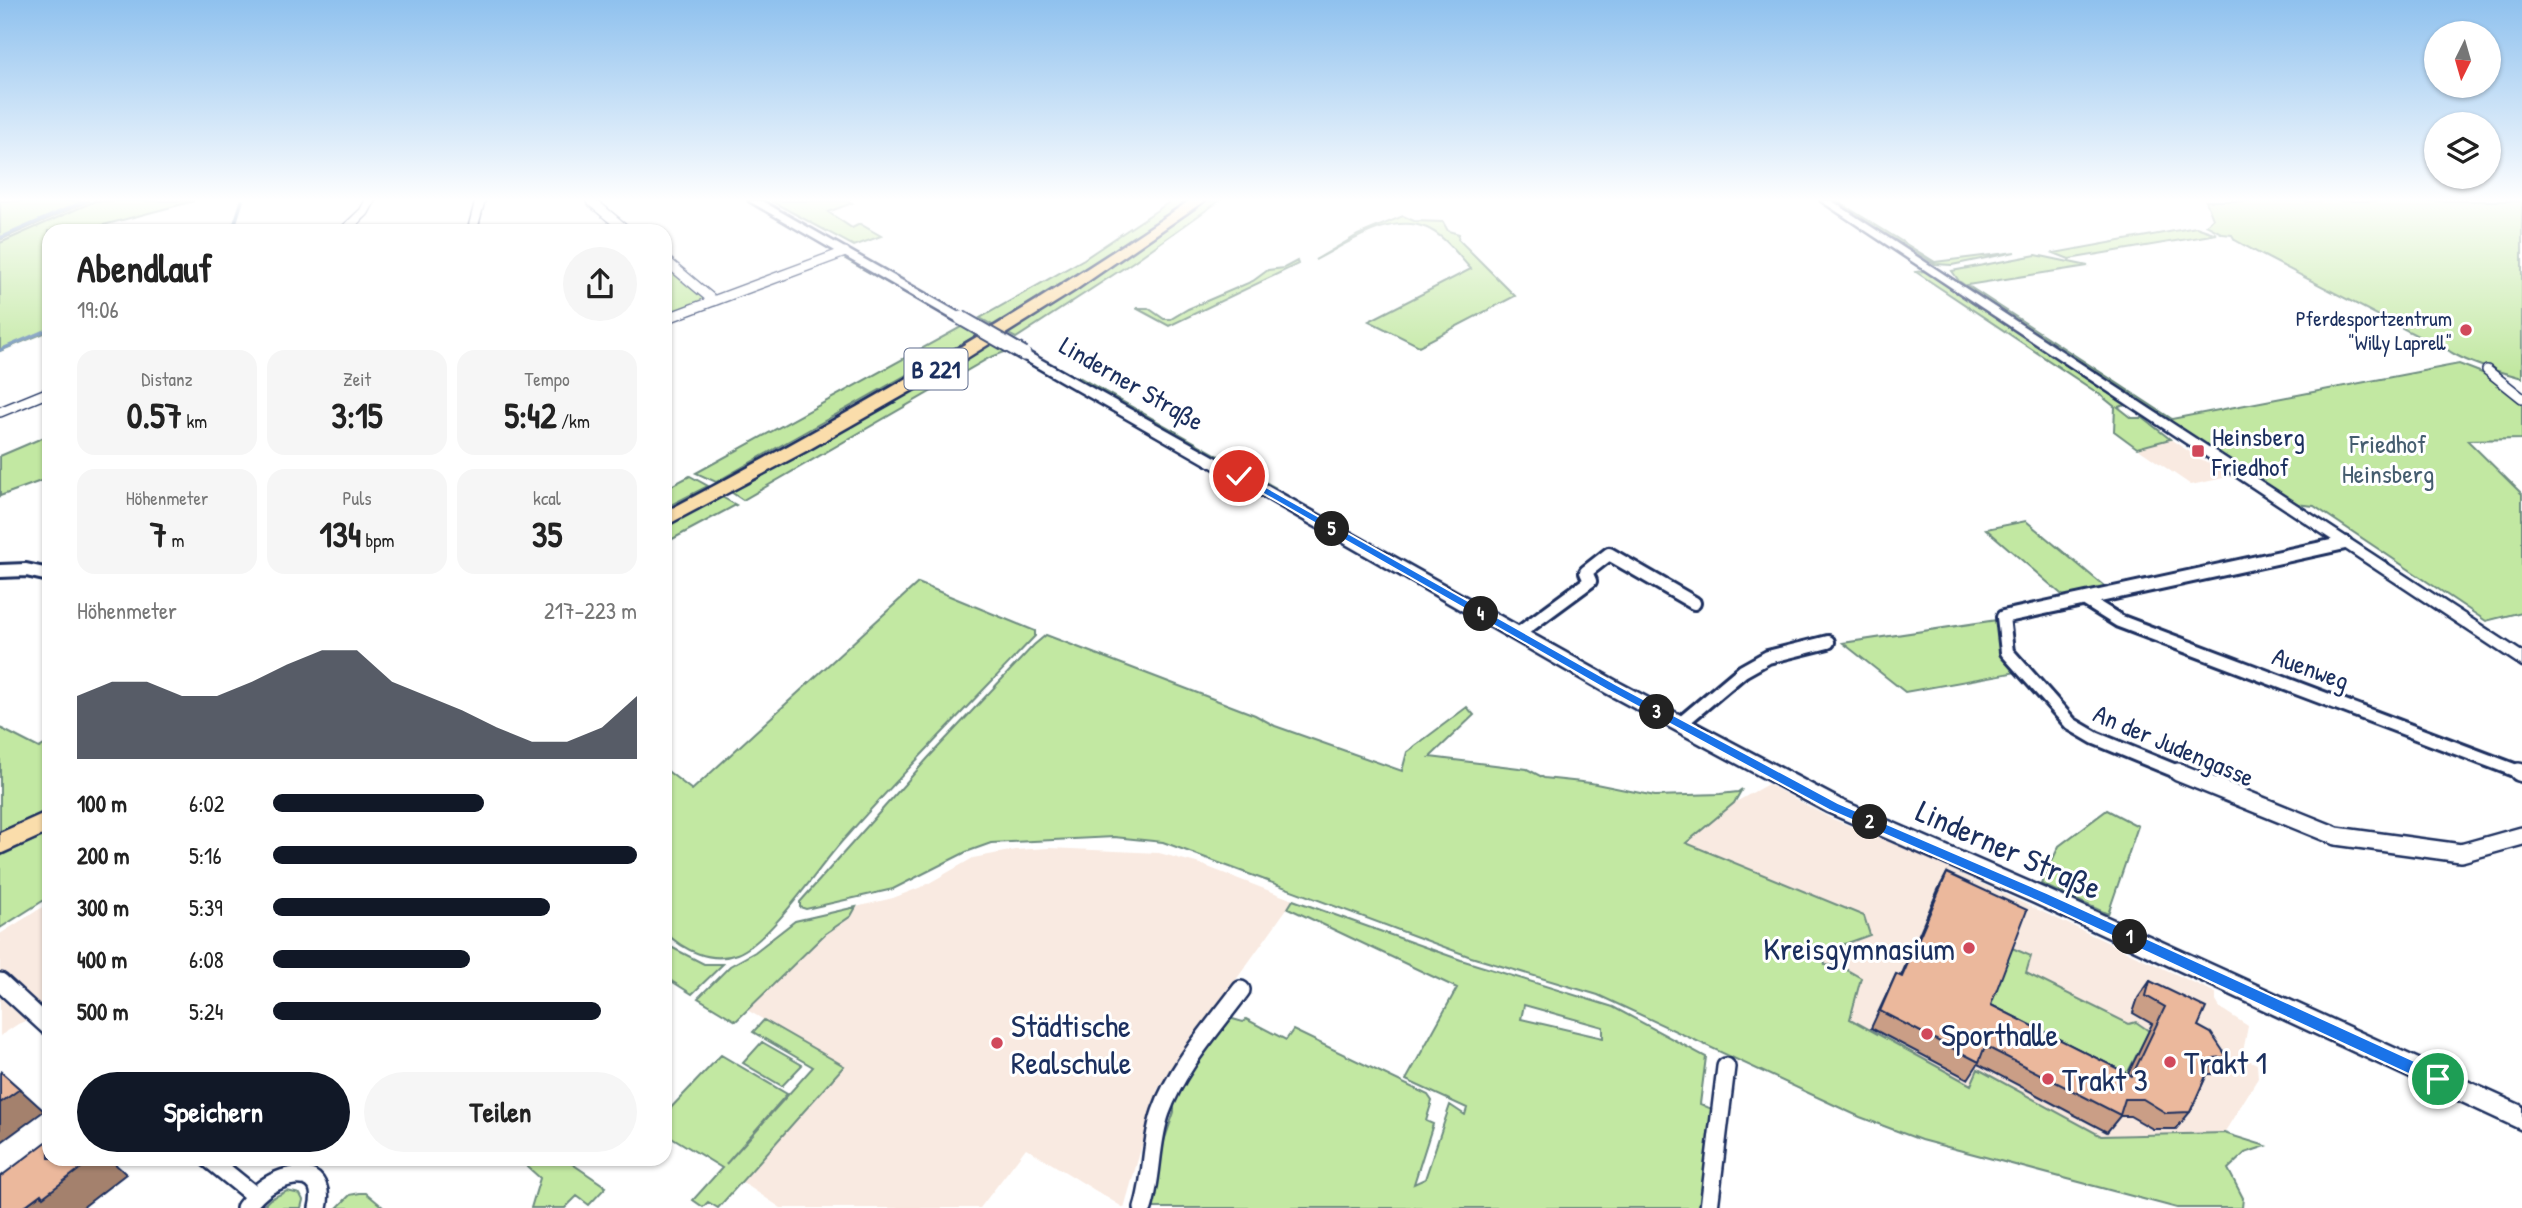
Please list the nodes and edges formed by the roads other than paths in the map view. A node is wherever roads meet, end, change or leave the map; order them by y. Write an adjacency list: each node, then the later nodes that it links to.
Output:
1 (831, 257): 6 (street)
2 (854, 257): 18 (main road, Linderner Straße, bridge)
3 (1114, 257): 12 (main road, B 221)
4 (1912, 257): 13 (street)
5 (672, 266): 6 (street)
6 (714, 301): 7 (street)
7 (672, 316)
8 (2487, 370): 10 (street)
9 (42, 395): 11 (street)
10 (2522, 398)
11 (0, 412)
12 (672, 516)
13 (2345, 543): 16 (street, An der Judengasse); 20 (street)
14 (0, 571): 15 (street)
15 (42, 573)
16 (2087, 601): 22 (street, Auenweg); 24 (street, An der Judengasse)
17 (1694, 603): 18 (street)
18 (1518, 634): 21 (main road, Linderner Straße)
19 (1828, 642): 21 (street)
20 (2522, 660)
21 (1680, 724): 30 (main road, Linderner Straße)
22 (2522, 773)
23 (42, 824): 25 (main road)
24 (2522, 836)
25 (0, 844)
26 (0, 982): 28 (street)
27 (1241, 990): 34 (street)
28 (42, 1021)
29 (1726, 1067): 35 (street)
30 (2522, 1118)
31 (216, 1166): 32 (street)
32 (250, 1202): 33 (street)
33 (318, 1208)
34 (1143, 1208)
35 (1709, 1208)

